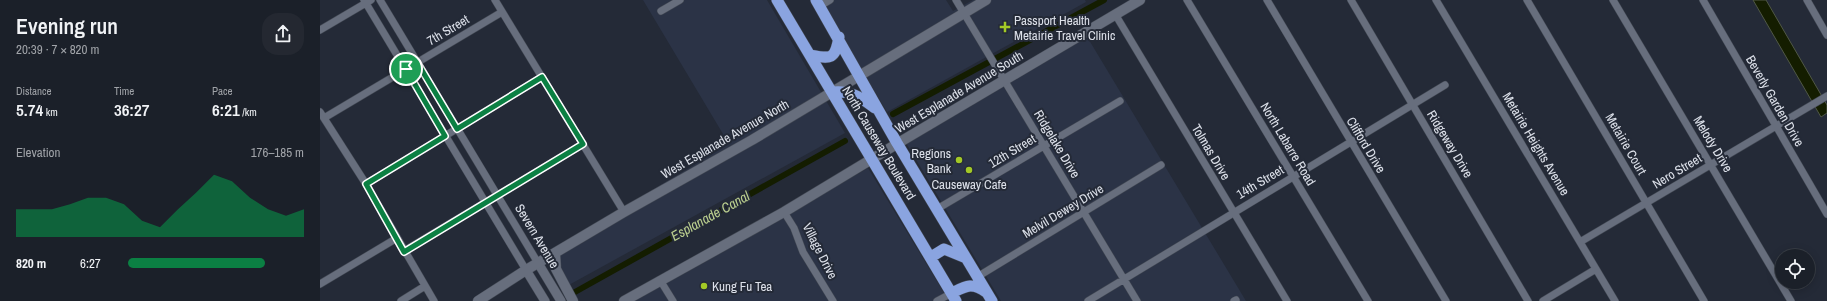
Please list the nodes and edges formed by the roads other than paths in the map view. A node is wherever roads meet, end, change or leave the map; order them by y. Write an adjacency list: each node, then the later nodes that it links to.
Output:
1 (380, 0): 27 (street, Severn Avenue)
2 (495, 0): 20 (street)
3 (680, 0): 19 (street)
4 (777, 0): 26 (highway, North Causeway Boulevard)
5 (830, 0): 18 (street)
6 (956, 0): 21 (street, Ridgelake Drive)
7 (986, 0): 21 (main road, West Esplanade Avenue North)
8 (1140, 0): 22 (main road, West Esplanade Avenue South)
9 (1187, 0): 49 (street, North Labarre Road)
10 (1267, 0): 42 (street, Clifford Drive)
11 (1350, 0): 36 (street, Ridgeway Drive)
12 (1436, 0): 61 (street, Metairie Heights Avenue)
13 (1527, 0): 53 (street, Metairie Court)
14 (1613, 0): 48 (street, Melody Drive)
15 (1703, 0): 39 (street, Beverly Garden Drive)
16 (1807, 0): 24 (street)
17 (367, 1): 23 (street); 28 (street, Severn Avenue)
18 (818, 3): 25 (highway, North Causeway Boulevard)
19 (661, 11)
20 (502, 12): 27 (street, 7th Street); 31 (street)
21 (964, 12): 29 (main road, West Esplanade Avenue North); 30 (street, Ridgelake Drive)
22 (1115, 14): 30 (main road, West Esplanade Avenue South); 58 (street, Tolmas Drive)
23 (320, 30)
24 (1827, 35)
25 (839, 37): 26 (highway); 29 (highway, North Causeway Boulevard)
26 (810, 55): 33 (highway, North Causeway Boulevard)
27 (417, 62): 28 (street, 7th Street); 40 (street, Severn Avenue)
28 (406, 69): 38 (street, 7th Street); 41 (street, Severn Avenue)
29 (859, 76): 33 (main road, West Esplanade Avenue North); 37 (highway, North Causeway Boulevard)
30 (1001, 76): 43 (main road, West Esplanade Avenue South); 45 (street, Ridgelake Drive)
31 (542, 77): 40 (street); 44 (street)
32 (1445, 85): 36 (street, 14th Street)
33 (832, 92): 37 (highway); 46 (highway, North Causeway Boulevard); 55 (main road, West Esplanade Avenue North)
34 (1827, 96): 39 (street, Nero Street)
35 (1120, 101): 45 (street, 12th Street)
36 (1412, 105): 42 (street, 14th Street); 91 (street, Ridgeway Drive)
37 (878, 110): 43 (highway, North Causeway Boulevard)
38 (322, 115): 50 (street)
39 (1776, 126): 48 (street, Nero Street); 59 (street, Beverly Garden Drive)
40 (457, 129): 41 (street); 51 (street, Severn Avenue)
41 (445, 136): 50 (street); 52 (street, Severn Avenue)
42 (1351, 142): 49 (street, 14th Street); 90 (street, Clifford Drive)
43 (897, 143): 46 (main road, West Esplanade Avenue South); 54 (highway, North Causeway Boulevard)
44 (583, 144): 51 (street); 55 (street)
45 (1044, 146): 54 (street, 12th Street); 57 (street, Ridgelake Drive)
46 (872, 158): 56 (main road, West Esplanade Avenue South); 64 (highway, North Causeway Boulevard)
47 (1161, 165): 57 (street, Melvil Dewey Drive)
48 (1711, 165): 53 (street, Nero Street); 95 (street, Melody Drive)
49 (1293, 176): 58 (street, 14th Street); 89 (street, North Labarre Road)
50 (366, 184): 60 (street)
51 (497, 196): 52 (street); 66 (street, Severn Avenue)
52 (486, 203): 62 (street); 68 (street, Severn Avenue)
53 (1646, 203): 61 (street, Nero Street); 94 (street, Metairie Court)
54 (937, 209): 65 (highway, North Causeway Boulevard)
55 (624, 212): 63 (main road, West Esplanade Avenue North)
56 (784, 212): 70 (main road, West Esplanade Avenue South); 84 (street, Village Drive)
57 (1084, 212): 69 (street, Melvil Dewey Drive); 71 (street, Ridgelake Drive)
58 (1234, 212): 71 (street, 14th Street); 88 (street, Tolmas Drive)
59 (1827, 214)
60 (396, 238): 62 (street); 72 (street)
61 (1580, 242): 67 (street, Metairie Heights Avenue)
62 (404, 252): 73 (street)
63 (555, 253): 66 (main road, West Esplanade Avenue North); 81 (main road)
64 (931, 257): 65 (highway); 74 (highway, North Causeway Boulevard)
65 (966, 258): 69 (highway, North Causeway Boulevard)
66 (538, 263): 68 (main road, West Esplanade Avenue North); 80 (street, Severn Avenue)
67 (1596, 269): 92 (street); 93 (street, Metairie Heights Avenue)
68 (526, 270): 78 (main road, West Esplanade Avenue North); 79 (street, Severn Avenue)
69 (977, 277): 75 (highway, North Causeway Boulevard)
70 (660, 280): 82 (main road, West Esplanade Avenue South); 83 (street)
71 (1124, 280): 86 (street, 14th Street); 87 (street, Ridgelake Drive)
72 (320, 284)
73 (425, 286): 76 (street); 77 (street)
74 (954, 297): 75 (highway); 85 (street)
75 (990, 297)
76 (400, 301)
77 (434, 301)
78 (478, 301)
79 (545, 301)
80 (561, 301)
81 (573, 301)
82 (624, 301)
83 (673, 301)
84 (833, 301)
85 (937, 301)
86 (1088, 301)
87 (1137, 301)
88 (1287, 301)
89 (1368, 301)
90 (1446, 301)
91 (1528, 301)
92 (1543, 301)
93 (1615, 301)
94 (1704, 301)
95 (1791, 301)

